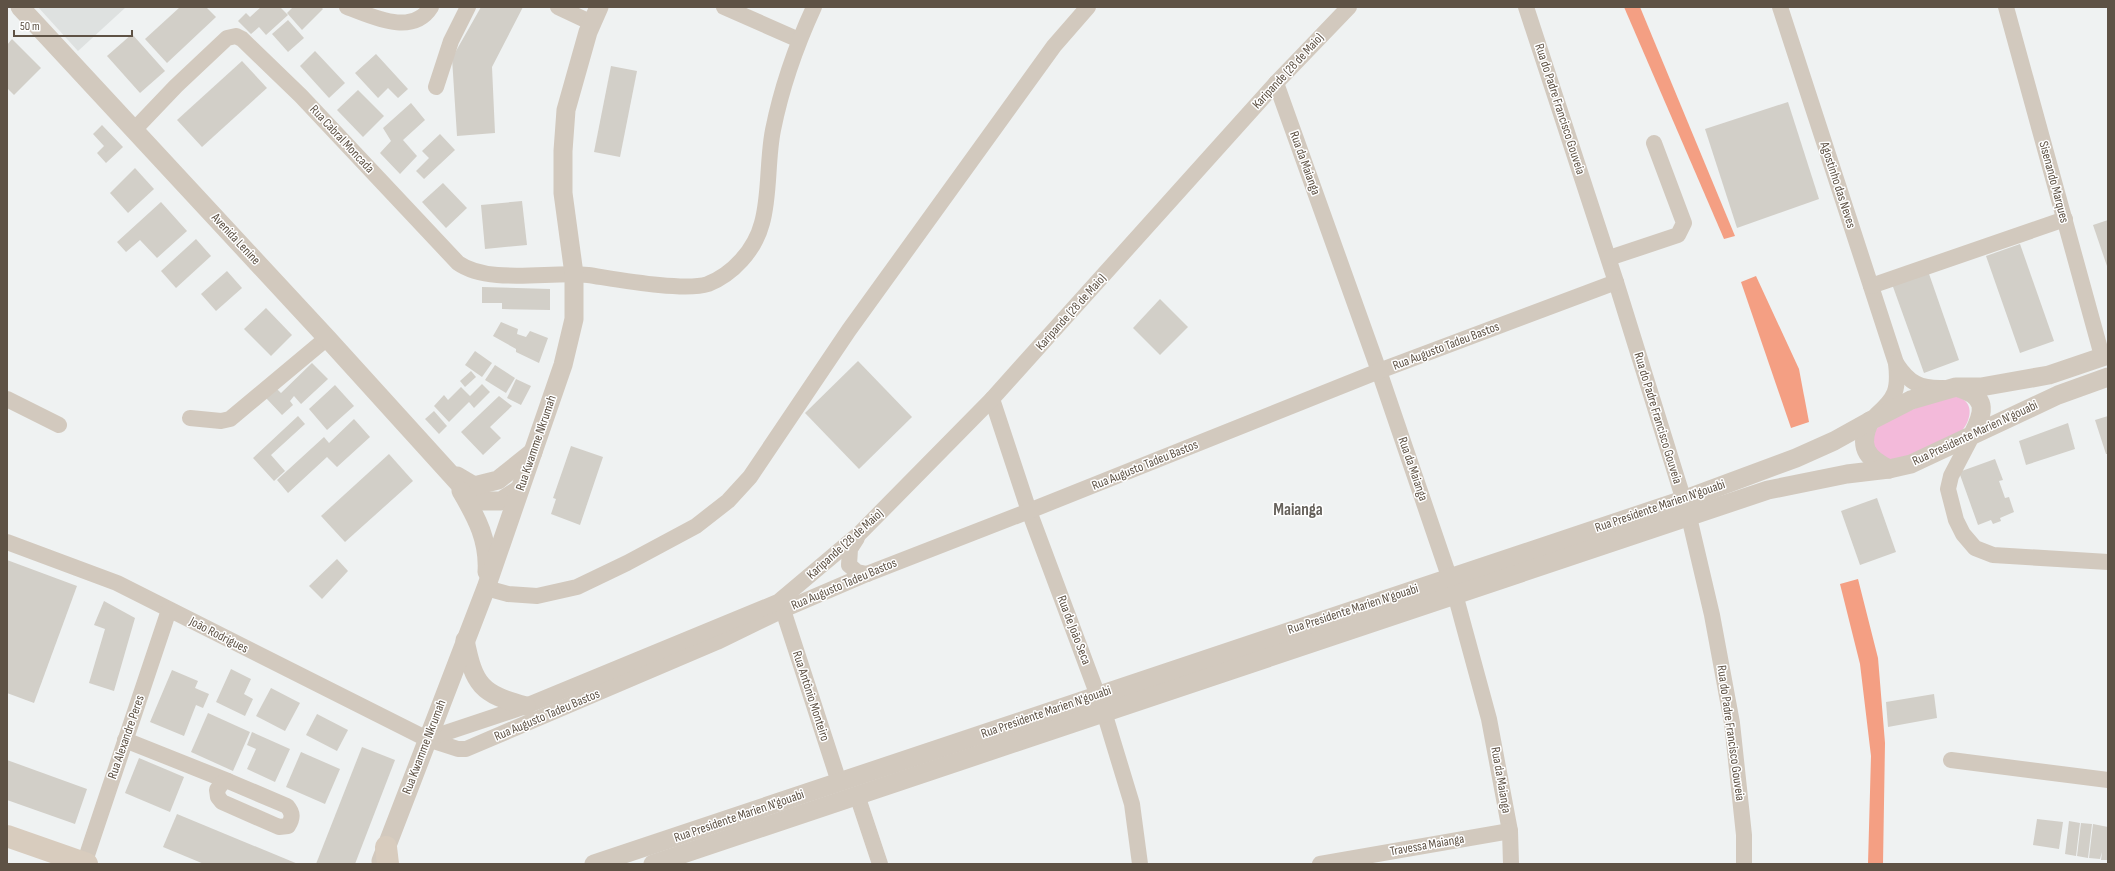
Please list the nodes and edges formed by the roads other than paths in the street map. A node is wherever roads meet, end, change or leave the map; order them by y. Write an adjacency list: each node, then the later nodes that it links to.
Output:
1 (20, 7): 17 (street, Avenida Lenine)
2 (347, 7): 3 (street)
3 (431, 7)
4 (468, 7): 16 (street)
5 (558, 7): 13 (street)
6 (724, 7): 14 (street)
7 (814, 7): 14 (street)
8 (1088, 7): 47 (street)
9 (1348, 7): 15 (street, Karipande (28 de Maio))
10 (1526, 7): 20 (street, Rua do Padre Francisco Gouveia)
11 (1780, 7): 23 (street, Agostinho das Neves)
12 (2006, 7): 19 (street, Sisenando Marques)
13 (596, 15): 21 (street, Rua Kwamme Nkrumah)
14 (799, 40): 21 (street)
15 (1276, 83): 27 (street, Rua da Maianga); 31 (street, Karipande (28 de Maio))
16 (436, 87)
17 (134, 130): 21 (street, Rua Cabral Moncada); 24 (street, Avenida Lenine)
18 (1654, 143): 20 (street)
19 (2065, 219): 23 (street); 25 (street, Sisenando Marques)
20 (1609, 258): 22 (street, Rua do Padre Francisco Gouveia)
21 (574, 274): 36 (street, Rua Kwamme Nkrumah)
22 (1616, 282): 27 (street, Rua Augusto Tadeu Bastos); 40 (street, Rua do Padre Francisco Gouveia)
23 (1871, 286): 26 (street, Agostinho das Neves)
24 (327, 338): 32 (street); 38 (street, Avenida Lenine)
25 (2105, 356): 29 (street, Rua Presidente Marien N'gouabi)
26 (1896, 363): 29 (street); 33 (street)
27 (1379, 371): 41 (street, Rua Augusto Tadeu Bastos); 46 (street, Rua da Maianga)
28 (2108, 377): 35 (street, Rua Presidente Marien N'gouabi)
29 (1956, 387): 33 (street, Rua Presidente Marien N'gouabi); 35 (street)
30 (7, 399): 34 (street)
31 (992, 399): 41 (street, Rua de João Seca); 42 (street, Karipande (28 de Maio))
32 (190, 418)
33 (1870, 421): 37 (street); 40 (street, Rua Presidente Marien N'gouabi)
34 (59, 425)
35 (1973, 434): 37 (street, Rua Presidente Marien N'gouabi); 44 (street)
36 (534, 451): 38 (street, Avenida Lenine); 39 (street, Rua Kwamme Nkrumah)
37 (1889, 470): 40 (street, Rua Presidente Marien N'gouabi)
38 (450, 473): 39 (street, Avenida Lenine); 47 (street)
39 (520, 489): 47 (street, Rua Kwamme Nkrumah)
40 (1686, 508): 46 (street, Rua Presidente Marien N'gouabi); 71 (street, Rua do Padre Francisco Gouveia)
41 (1029, 511): 45 (street, Rua Augusto Tadeu Bastos); 51 (street, Rua de João Seca)
42 (860, 533): 45 (street); 48 (street, Karipande (28 de Maio))
43 (7, 542): 49 (street, João Rodrigues)
44 (2108, 562)
45 (867, 574): 48 (street, Rua Augusto Tadeu Bastos)
46 (1452, 586): 51 (street, Rua Presidente Marien N'gouabi); 53 (street, Rua Presidente Marien N'gouabi); 61 (street, Rua da Maianga)
47 (486, 588): 50 (street, Rua Kwamme Nkrumah)
48 (781, 606): 52 (street, Rua Augusto Tadeu Bastos); 54 (street, Rua Augusto Tadeu Bastos); 59 (street, Rua Antônio Monteiro)
49 (169, 610): 54 (street, João Rodrigues); 55 (street, Rua Alexandre Peres)
50 (465, 639): 52 (street); 54 (street, Rua Kwamme Nkrumah)
51 (1098, 694): 53 (street, Rua de João Seca); 59 (street, Rua Presidente Marien N'gouabi)
52 (526, 706): 54 (street, Rua Augusto Tadeu Bastos)
53 (1104, 712): 60 (street, Rua Presidente Marien N'gouabi); 68 (street, Rua de João Seca)
54 (427, 739): 63 (street, Rua Kwamme Nkrumah)
55 (126, 740): 58 (street); 64 (street, Rua Alexandre Peres)
56 (1951, 760): 57 (street)
57 (2108, 780)
58 (228, 781)
59 (840, 782): 65 (street, Rua Presidente Marien N'gouabi)
60 (857, 795): 66 (street, Rua Presidente Marien N'gouabi); 67 (street)
61 (1510, 830): 69 (street, Travessa Maianga); 70 (street, Rua da Maianga)
62 (7, 836): 64 (main road)
63 (387, 860)
64 (85, 864)
65 (594, 864)
66 (653, 864)
67 (880, 864)
68 (1140, 864)
69 (1320, 864)
70 (1511, 864)
71 (1744, 864)

